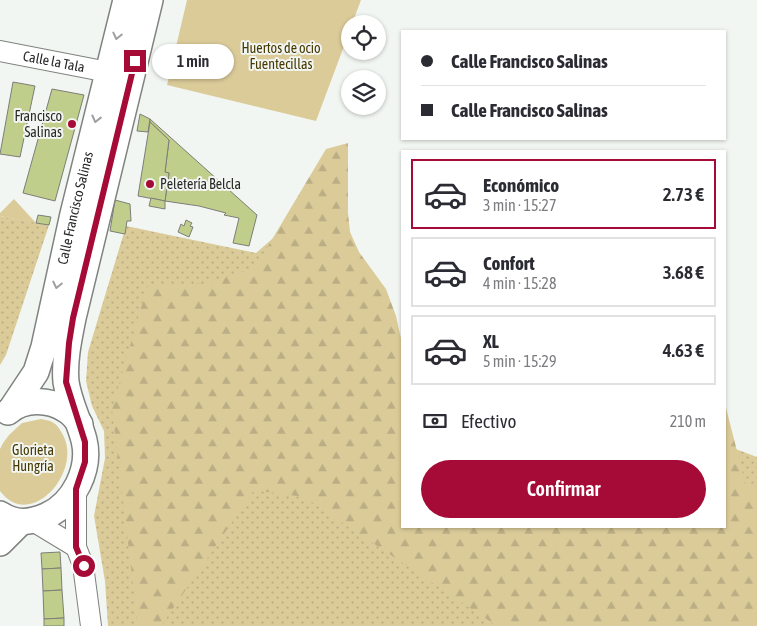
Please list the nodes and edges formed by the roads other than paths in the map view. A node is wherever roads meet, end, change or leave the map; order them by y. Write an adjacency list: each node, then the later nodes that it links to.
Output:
1 (126, 0): 4 (main road, Calle Francisco Salinas, one-way to 4)
2 (150, 0): 6 (main road, Calle Francisco Salinas)
3 (0, 51): 4 (street, Calle la Tala)
4 (108, 72): 5 (main road, Calle Francisco Salinas, one-way to 5)
5 (6, 413): 6 (main road)
6 (80, 424): 7 (main road)
7 (76, 489): 8 (main road); 10 (street)
8 (18, 519): 9 (main road); 10 (street)
9 (0, 543)
10 (76, 547): 11 (street)
11 (91, 626)

